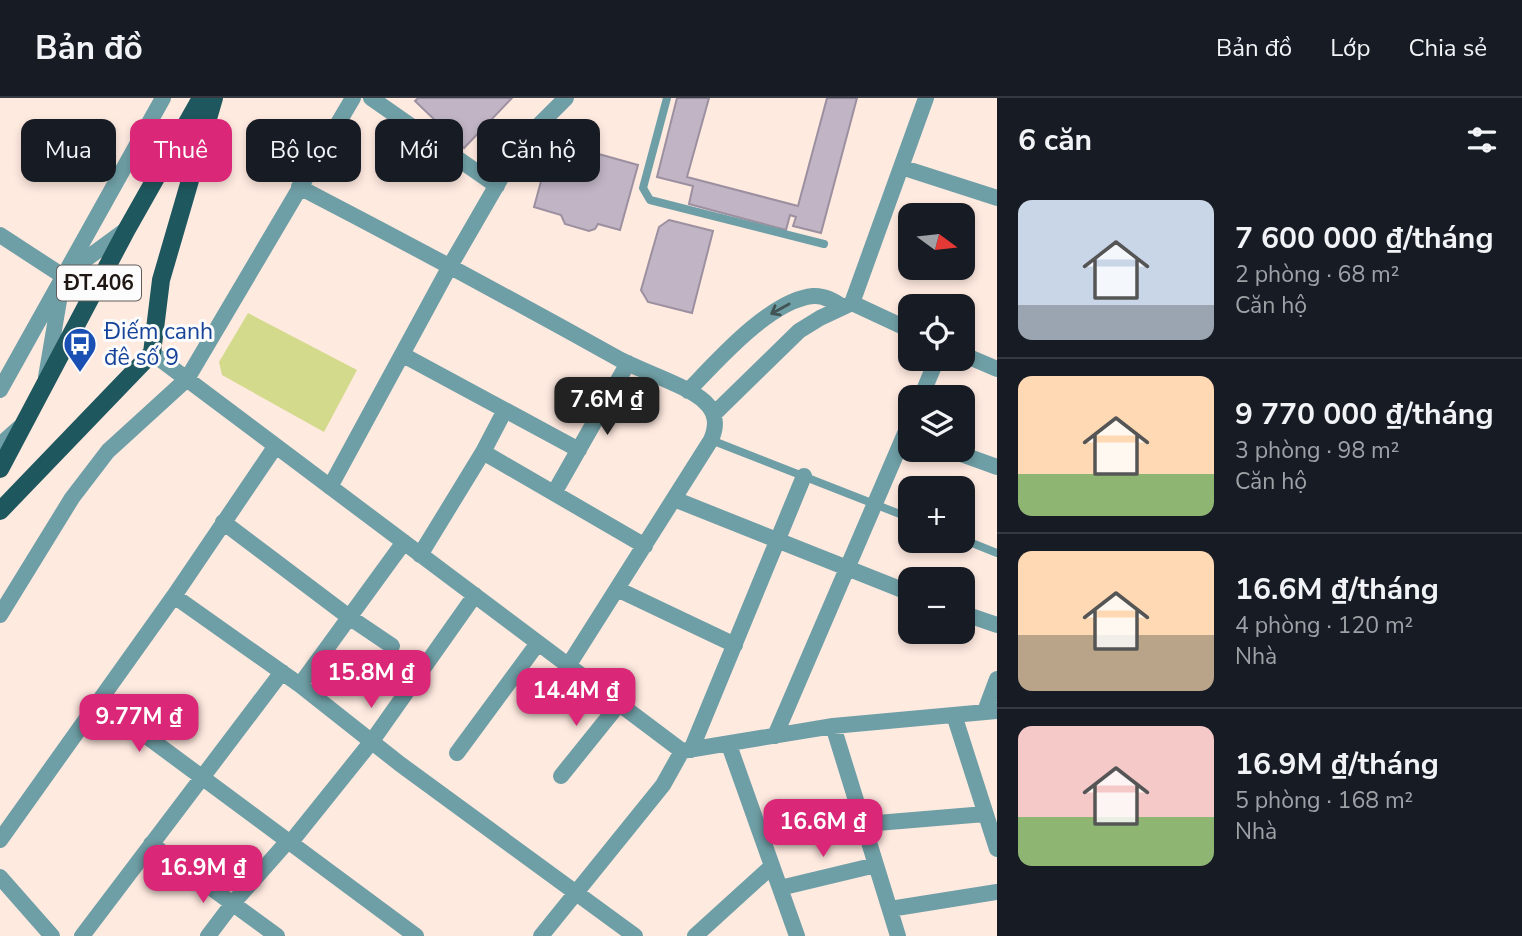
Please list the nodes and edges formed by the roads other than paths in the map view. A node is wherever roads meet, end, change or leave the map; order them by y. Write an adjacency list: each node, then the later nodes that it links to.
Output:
1 (163, 98): 17 (street)
2 (201, 98): 13 (main road, ĐT.406)
3 (214, 98): 20 (main road)
4 (353, 98): 11 (street)
5 (371, 98): 10 (street)
6 (566, 98): 10 (street)
7 (667, 98): 15 (lane)
8 (926, 98): 9 (street)
9 (901, 167): 12 (street); 18 (street)
10 (497, 186): 16 (street)
11 (299, 187): 16 (street); 25 (street)
12 (997, 198)
13 (127, 229): 17 (street); 26 (main road, ĐT.406)
14 (0, 235): 17 (street)
15 (824, 244)
16 (450, 266): 21 (street); 23 (street)
17 (63, 276): 26 (street); 27 (street)
18 (848, 305): 19 (street); 28 (street, one-way to 28); 30 (street)
19 (898, 325)
20 (152, 353): 25 (street); 46 (main road)
21 (402, 355): 29 (street); 42 (street)
22 (975, 360): 24 (street)
23 (628, 363): 28 (street); 35 (street)
24 (997, 369)
25 (187, 379): 34 (street); 60 (street)
26 (44, 388): 31 (main road, ĐT.406)
27 (0, 390)
28 (688, 391): 30 (street)
29 (505, 410): 35 (street); 36 (street)
30 (715, 413): 32 (street)
31 (23, 424): 33 (street); 40 (main road, ĐT.406)
32 (711, 440): 41 (lane); 44 (street)
33 (0, 445)
34 (275, 447): 42 (street); 48 (street)
35 (579, 450): 43 (street)
36 (483, 452): 43 (street); 54 (street)
37 (898, 452): 45 (street)
38 (975, 459): 39 (street)
39 (997, 467)
40 (0, 469)
41 (804, 476): 45 (lane); 50 (street)
42 (330, 487): 49 (street)
43 (554, 493): 52 (street)
44 (674, 499): 50 (street); 52 (street)
45 (874, 504): 47 (lane); 55 (street)
46 (0, 511)
47 (898, 513)
48 (223, 522): 59 (street); 61 (street)
49 (404, 542): 54 (street); 61 (street)
50 (777, 542): 55 (street); 65 (street)
51 (975, 544): 53 (lane)
52 (645, 546): 57 (street)
53 (997, 552)
54 (420, 555): 58 (street)
55 (846, 570): 56 (street); 76 (street)
56 (898, 589)
57 (617, 590): 65 (street); 67 (street)
58 (475, 594): 64 (street); 77 (street)
59 (174, 596): 68 (street); 71 (street)
60 (0, 615)
61 (349, 617): 66 (street); 70 (street)
62 (975, 617): 63 (street)
63 (997, 625)
64 (538, 643): 67 (street); 80 (street)
65 (734, 645): 79 (street)
66 (392, 646)
67 (568, 666): 72 (street)
68 (282, 672): 70 (street); 82 (street)
69 (997, 679): 73 (street)
70 (300, 685): 77 (street)
71 (100, 701): 82 (street); 85 (street)
72 (619, 704): 79 (street); 81 (street)
73 (991, 711): 74 (street)
74 (954, 715): 75 (street); 83 (street)
75 (833, 726): 76 (street); 84 (street)
76 (775, 736): 78 (street)
77 (372, 741): 86 (street); 94 (street)
78 (729, 745): 79 (street); 90 (street)
79 (686, 751): 94 (street)
80 (457, 753)
81 (561, 776)
82 (201, 777): 86 (street); 87 (street)
83 (985, 814): 84 (street); 88 (street)
84 (865, 824): 89 (street)
85 (0, 840)
86 (289, 842): 95 (street); 101 (street)
87 (151, 844): 95 (street); 98 (street)
88 (997, 849)
89 (876, 865): 92 (street); 96 (street)
90 (772, 866): 92 (street); 104 (street)
91 (0, 877): 97 (street)
92 (780, 888): 105 (street)
93 (997, 892): 96 (street)
94 (576, 893): 102 (street); 103 (street)
95 (233, 903): 99 (street); 100 (street)
96 (890, 909): 106 (street)
97 (52, 936)
98 (82, 936)
99 (208, 936)
100 (277, 936)
101 (416, 936)
102 (541, 936)
103 (635, 936)
104 (695, 936)
105 (797, 936)
106 (898, 936)

